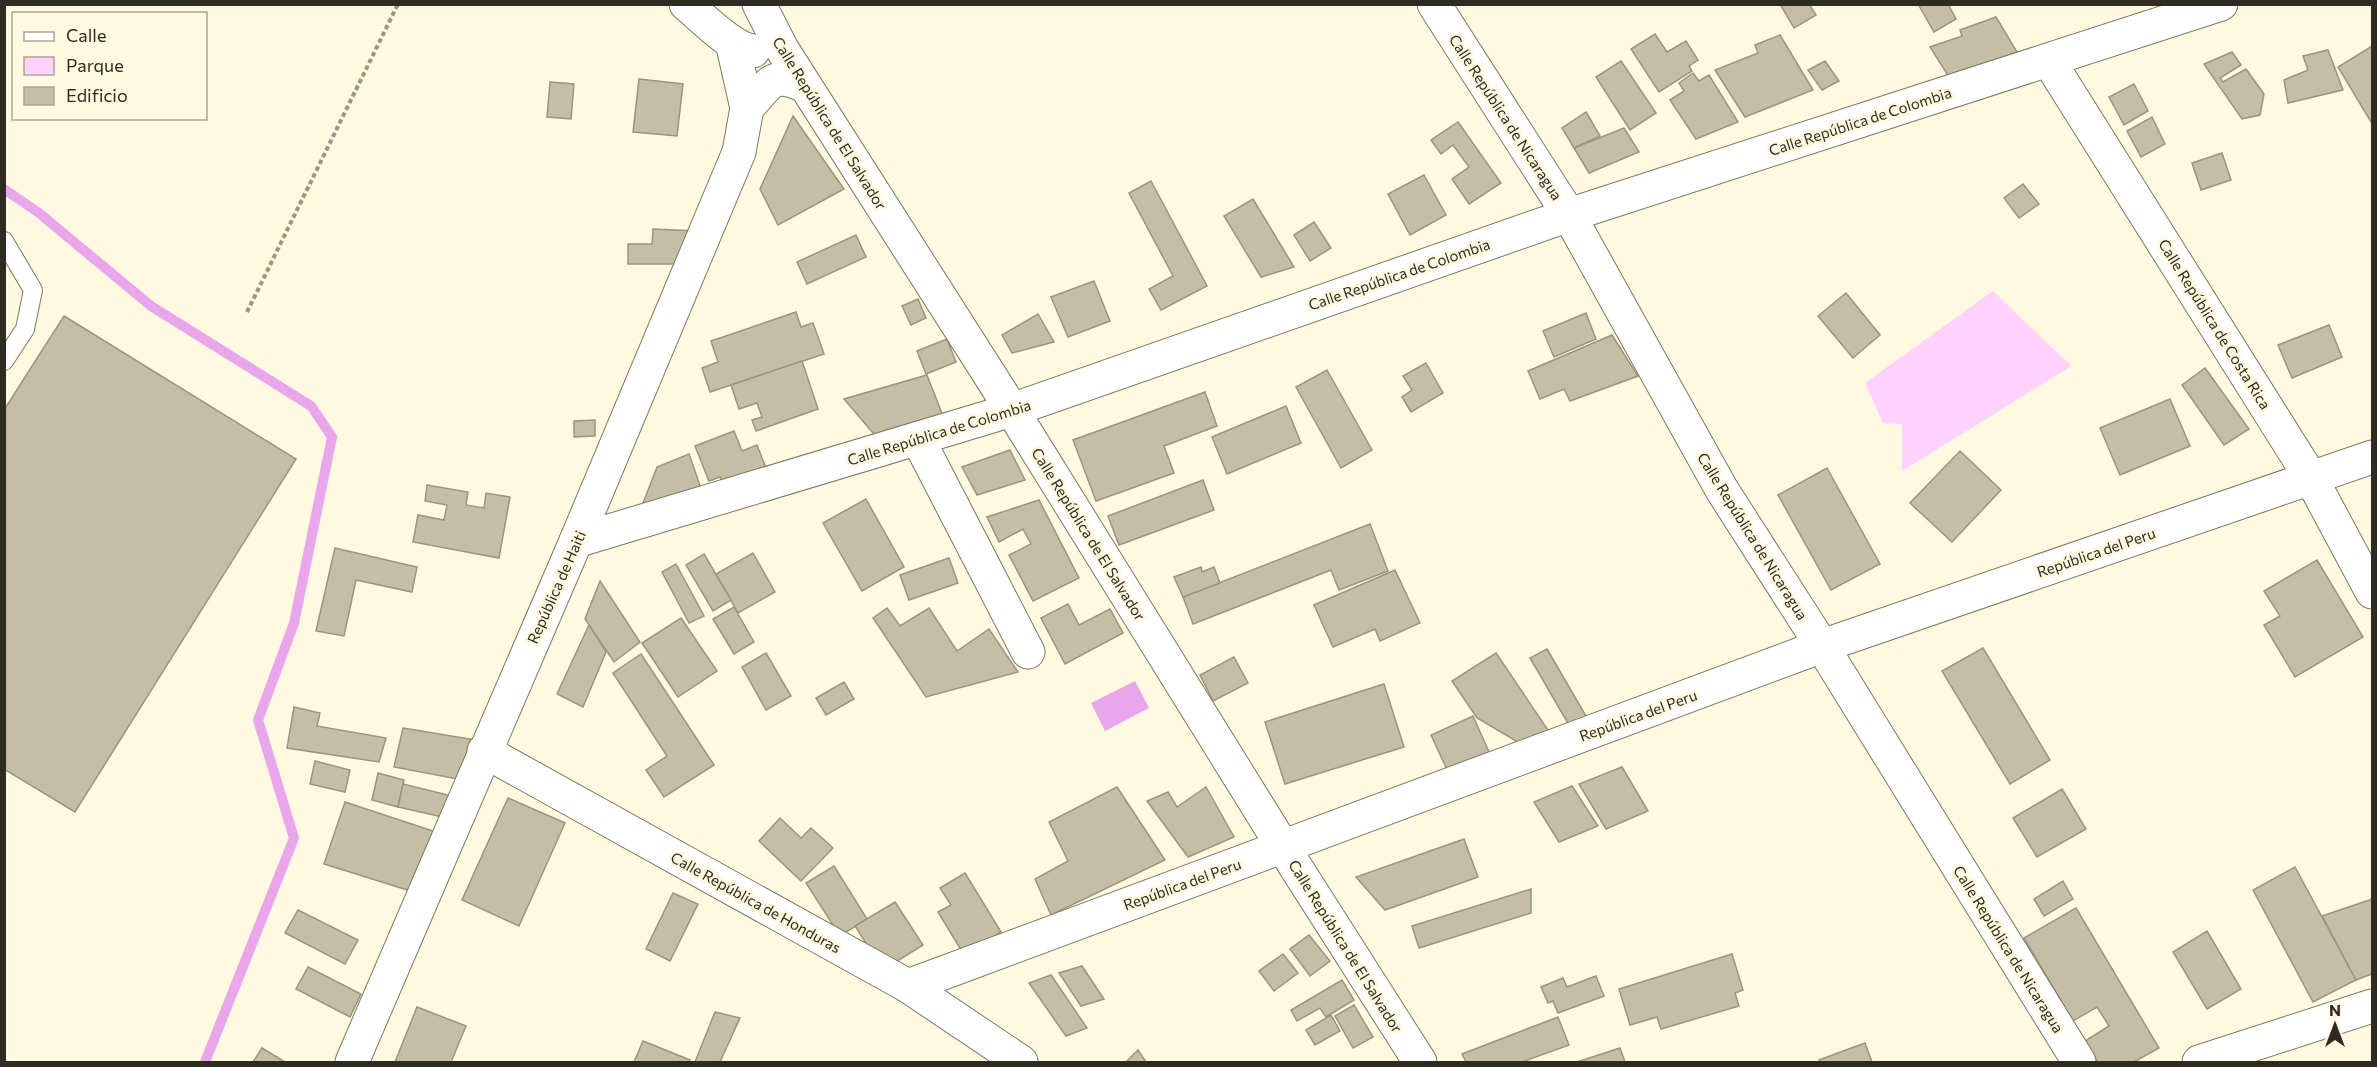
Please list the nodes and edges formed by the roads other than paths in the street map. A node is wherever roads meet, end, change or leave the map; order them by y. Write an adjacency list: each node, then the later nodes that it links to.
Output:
1 (686, 4): 5 (street)
2 (1434, 4): 9 (street, Calle República de Nicaragua)
3 (2222, 4): 6 (street, Calle República de Colombia)
4 (765, 16): 5 (street); 7 (street, Calle República de El Salvador)
5 (732, 42): 8 (street)
6 (2049, 61): 9 (street, Calle República de Colombia); 15 (street, Calle República de Costa Rica)
7 (805, 86): 8 (street); 12 (street, Calle República de El Salvador)
8 (747, 108): 16 (street, República de Haiti)
9 (1569, 214): 12 (street, Calle República de Colombia); 18 (street, Calle República de Nicaragua)
10 (4, 241): 11 (lane)
11 (4, 361)
12 (1012, 410): 13 (street, Calle República de Colombia); 21 (street, Calle República de El Salvador)
13 (918, 439): 16 (street, Calle República de Colombia); 19 (street)
14 (2373, 457): 15 (street, República del Peru)
15 (2311, 478): 17 (street, Calle República de Costa Rica); 18 (street, República del Peru)
16 (576, 541): 20 (street, República de Haiti)
17 (2373, 592)
18 (1822, 646): 21 (street, República del Peru); 27 (street, Calle República de Nicaragua)
19 (1028, 652)
20 (484, 751): 22 (street, Calle República de Honduras); 24 (street, República de Haiti)
21 (1283, 846): 22 (street, República del Peru); 26 (street, Calle República de El Salvador)
22 (908, 986): 25 (street, Calle República de Honduras)
23 (2373, 1006): 28 (street)
24 (352, 1062)
25 (1021, 1062)
26 (1420, 1062)
27 (2079, 1062)
28 (2199, 1062)

